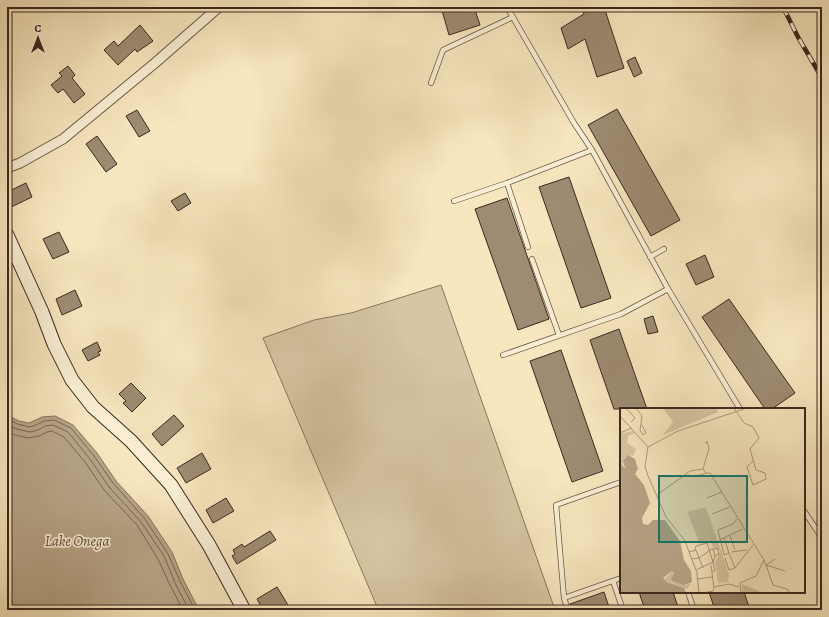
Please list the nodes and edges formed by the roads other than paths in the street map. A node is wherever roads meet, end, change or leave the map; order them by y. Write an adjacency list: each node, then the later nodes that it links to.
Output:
1 (219, 7): 6 (street)
2 (507, 7): 3 (lane)
3 (513, 17): 4 (lane); 5 (lane)
4 (431, 83)
5 (592, 150): 7 (lane); 12 (lane)
6 (7, 168)
7 (507, 183): 8 (lane); 10 (lane)
8 (454, 201)
9 (7, 235): 25 (street)
10 (528, 247)
11 (664, 249): 12 (lane)
12 (650, 257): 14 (lane)
13 (532, 259): 15 (lane)
14 (668, 289): 15 (lane); 17 (lane)
15 (558, 335): 16 (lane)
16 (503, 355)
17 (738, 408)
18 (620, 482): 24 (lane)
19 (805, 512): 20 (lane)
20 (822, 538)
21 (620, 578): 22 (lane)
22 (614, 581): 24 (lane); 27 (lane)
23 (688, 593): 28 (lane)
24 (564, 598): 26 (lane)
25 (244, 610)
26 (568, 610)
27 (623, 610)
28 (694, 610)

